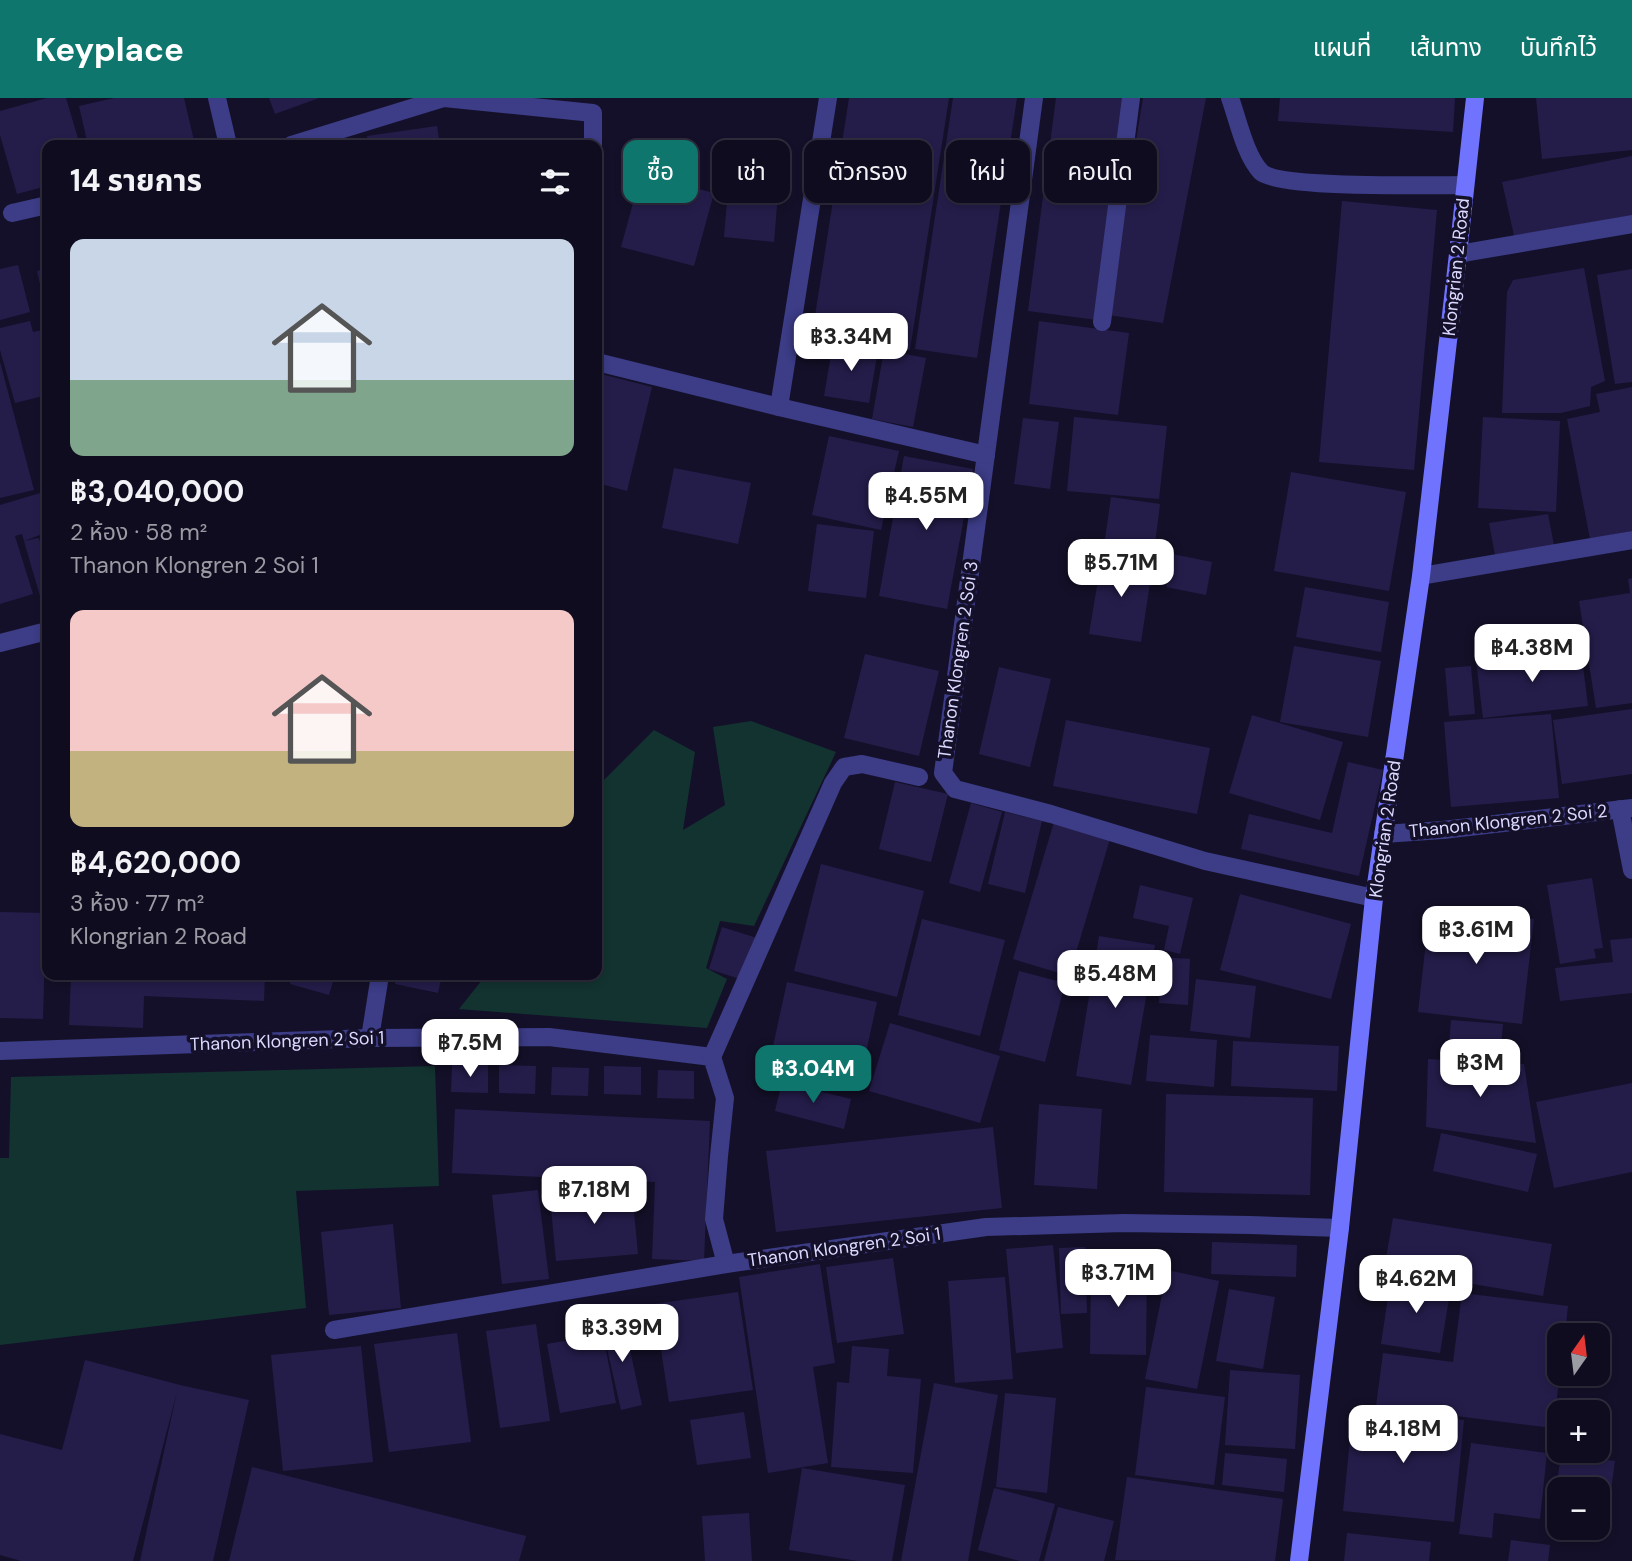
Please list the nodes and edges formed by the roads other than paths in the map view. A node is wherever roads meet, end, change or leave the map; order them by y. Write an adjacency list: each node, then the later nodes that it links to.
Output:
1 (217, 98): 9 (street)
2 (444, 98): 8 (street); 10 (street)
3 (828, 98): 19 (street)
4 (1034, 98): 20 (street, Thanon Klongren 2 Soi 3)
5 (1130, 98): 17 (street)
6 (1230, 98): 12 (street)
7 (1475, 98): 12 (street, Klongrian 2 Road)
8 (593, 106): 11 (street)
9 (227, 140)
10 (307, 140)
11 (593, 140)
12 (1465, 185): 16 (street, Klongrian 2 Road)
13 (42, 206): 14 (street)
14 (12, 213)
15 (1632, 224): 16 (street)
16 (1458, 254): 22 (street, Klongrian 2 Road)
17 (1102, 322)
18 (602, 363): 19 (street)
19 (779, 407): 20 (street)
20 (986, 455): 29 (street, Thanon Klongren 2 Soi 3)
21 (1632, 540): 22 (street)
22 (1420, 576): 27 (street, Klongrian 2 Road)
23 (42, 632): 24 (street)
24 (0, 643)
25 (919, 777): 33 (street)
26 (1626, 808): 27 (street, Thanon Klongren 2 Soi 2); 28 (street)
27 (1384, 834): 29 (street, Klongrian 2 Road)
28 (1632, 870)
29 (1374, 898): 34 (street, Klongrian 2 Road)
30 (379, 980): 31 (street)
31 (370, 1038): 32 (street, Thanon Klongren 2 Soi 1); 33 (street, Thanon Klongren 2 Soi 1)
32 (0, 1051)
33 (712, 1057): 35 (street, Thanon Klongren 2 Soi 1)
34 (1340, 1228): 35 (street, Thanon Klongren 2 Soi 1); 37 (street, Klongrian 2 Road)
35 (726, 1264): 36 (street)
36 (334, 1330)
37 (1299, 1561)

